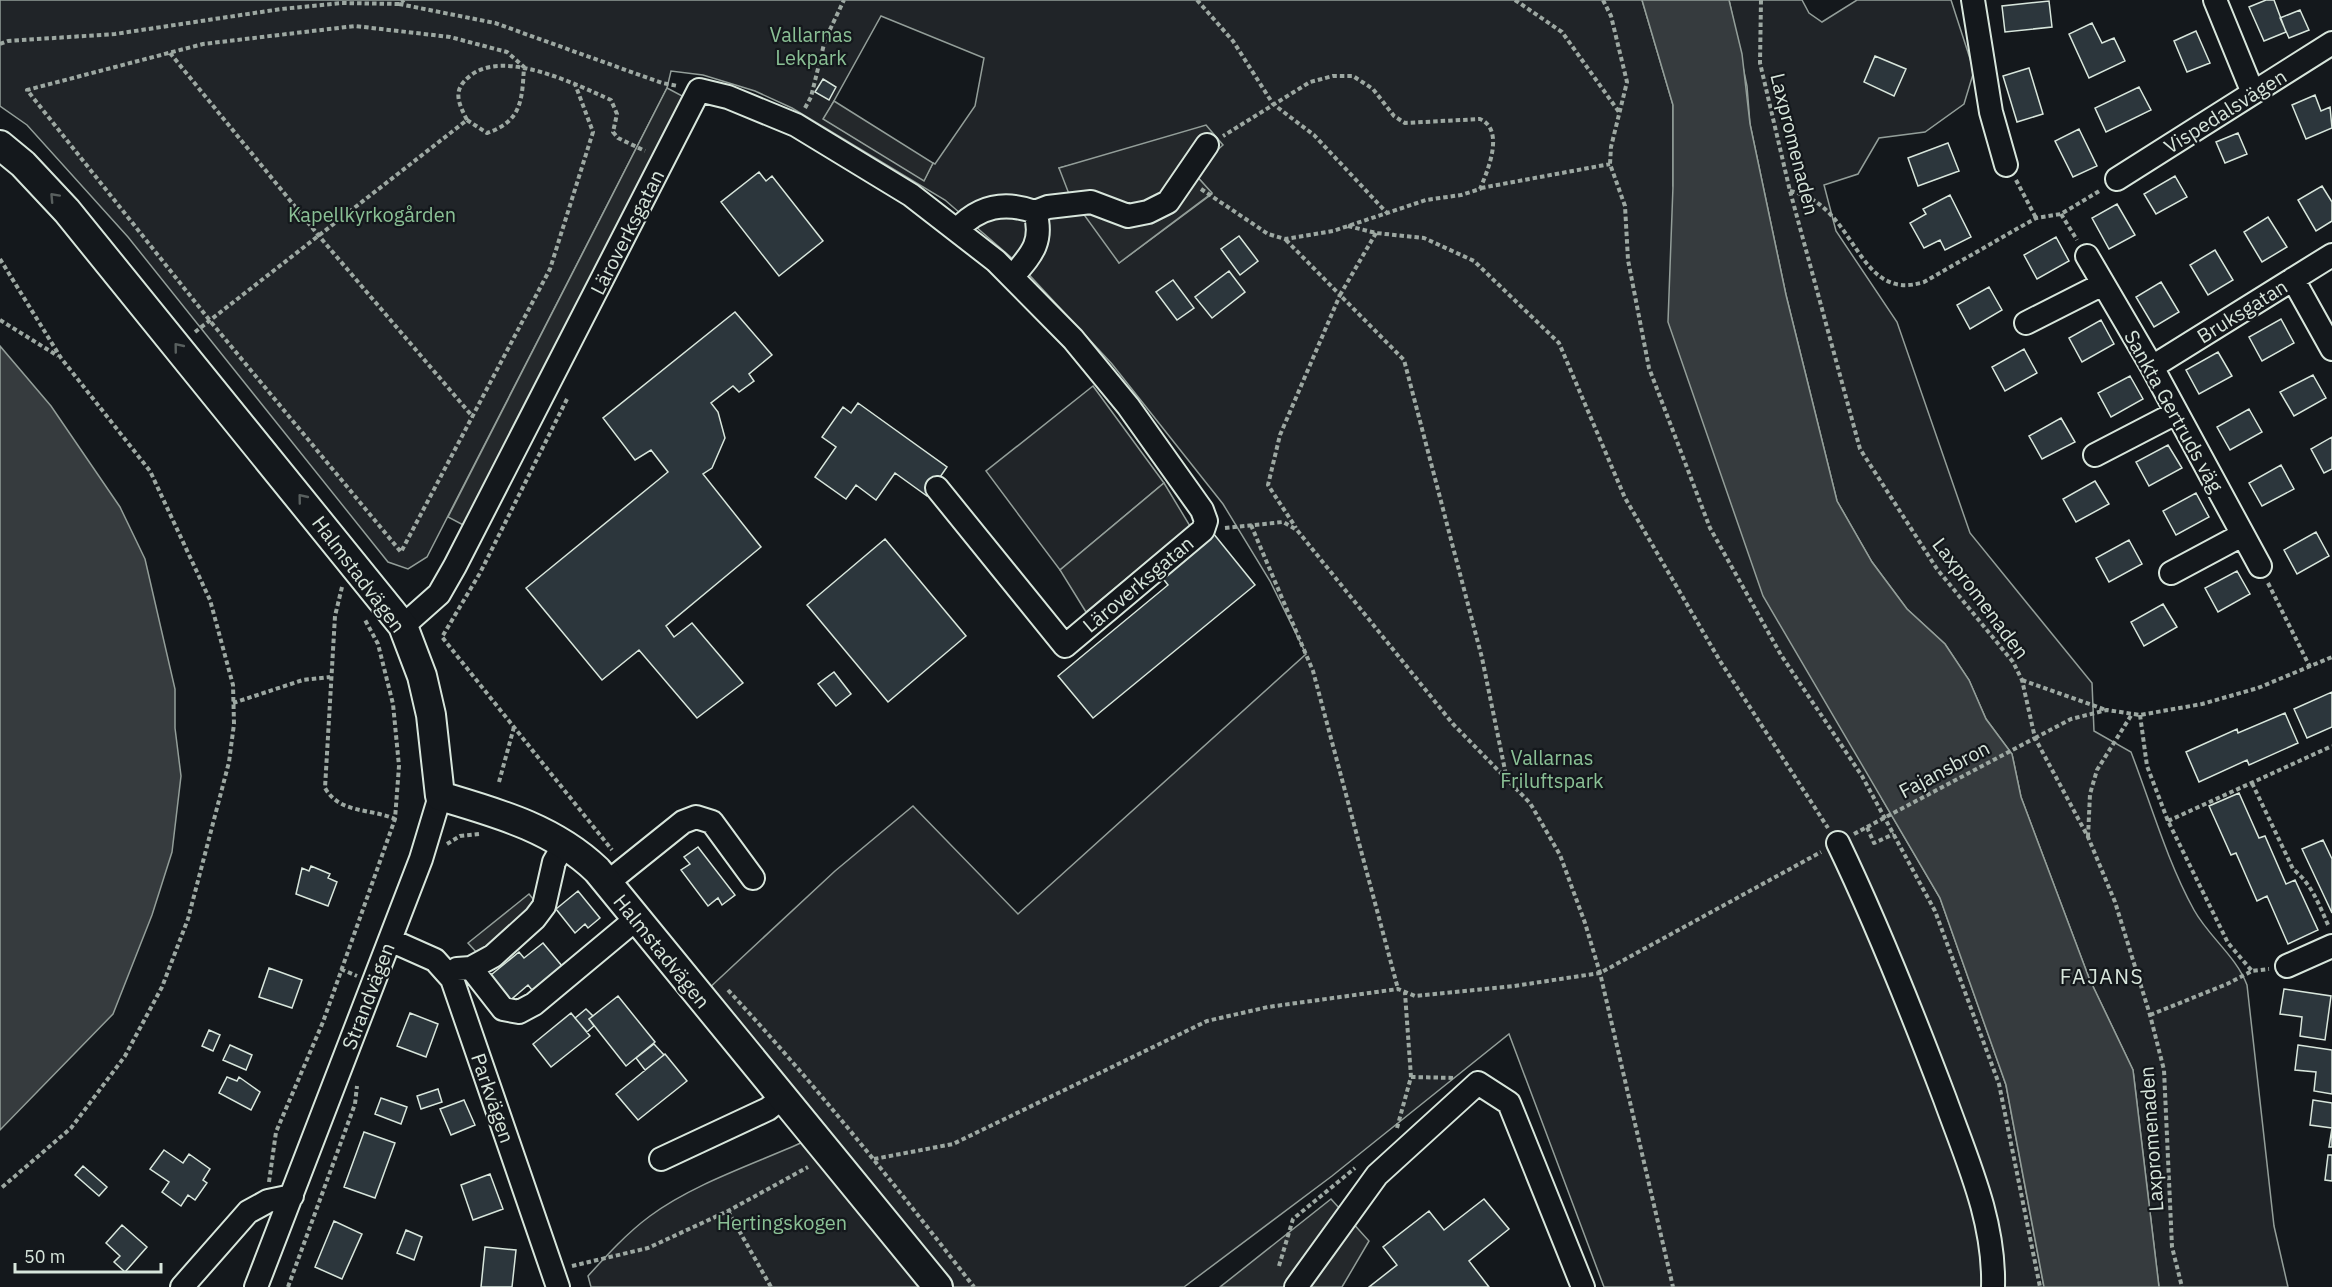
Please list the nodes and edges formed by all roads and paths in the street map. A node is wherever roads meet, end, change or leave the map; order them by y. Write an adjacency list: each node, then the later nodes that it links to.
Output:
1 (404, 0): 9 (path)
2 (844, 0): 20 (path)
3 (1197, 0): 17 (path)
4 (1515, 0): 18 (path)
5 (1603, 0): 18 (path)
6 (1761, 0): 29 (path, Laxpromenaden)
7 (1973, 0): 25 (street)
8 (2215, 0): 16 (street)
9 (399, 4): 11 (path); 15 (path)
10 (2332, 43): 16 (street, Vispedalsvägen)
11 (0, 44)
12 (170, 53): 13 (path); 37 (path); 47 (path)
13 (524, 67): 14 (path); 19 (path); 19 (path)
14 (575, 84): 23 (path); 54 (path)
15 (699, 90): 20 (street, Läroverksgatan); 65 (street, Läroverksgatan)
16 (2253, 93): 27 (street, Vispedalsvägen)
17 (1273, 104): 22 (path); 28 (path); 31 (path)
18 (1619, 113): 24 (path)
19 (467, 120): 37 (path)
20 (796, 125): 35 (street, Läroverksgatan)
21 (0, 145): 63 (main road, Halmstadvägen, one-way to 21)
22 (1207, 146): 26 (street)
23 (653, 156)
24 (1610, 164): 28 (path); 85 (path)
25 (2006, 165): 33 (path)
26 (1184, 177): 30 (street); 38 (path)
27 (2117, 179): 32 (path)
28 (1480, 189): 31 (path)
29 (1790, 191): 33 (path); 70 (path, Laxpromenaden)
30 (1035, 212): 35 (street); 42 (street)
31 (1387, 213): 34 (path)
32 (2061, 214): 33 (path); 40 (path)
33 (2036, 218)
34 (1348, 226): 36 (path); 38 (path)
35 (957, 230): 42 (street, Läroverksgatan)
36 (1376, 233): 45 (path); 88 (path)
37 (319, 236): 47 (path); 54 (path)
38 (1285, 239): 45 (path)
39 (2332, 255): 43 (street, Bruksgatan)
40 (2087, 256): 44 (street, Sankta Gertruds väg)
41 (0, 259): 51 (path)
42 (1013, 276): 58 (street, Läroverksgatan)
43 (2293, 279): 50 (street); 52 (street, Bruksgatan)
44 (2103, 284): 48 (street); 52 (street, Sankta Gertruds väg)
45 (1340, 295): 59 (path); 78 (path)
46 (0, 320): 51 (path)
47 (211, 322): 49 (path); 54 (path)
48 (2026, 323)
49 (195, 332)
50 (2332, 349)
51 (61, 358): 71 (path)
52 (2152, 367): 53 (street, Sankta Gertruds väg)
53 (2176, 413): 55 (street); 60 (street, Sankta Gertruds väg)
54 (473, 417)
55 (2096, 455)
56 (937, 488): 58 (street, Läroverksgatan)
57 (1251, 525): 58 (path); 59 (path); 101 (path)
58 (1203, 530)
59 (1298, 530): 78 (path)
60 (2242, 535): 61 (street, Sankta Gertruds väg); 62 (street)
61 (2260, 566): 68 (path)
62 (2170, 573)
63 (347, 583): 65 (main road, Halmstadvägen); 69 (path)
64 (360, 612): 82 (path)
65 (403, 626): 81 (main road, Halmstadvägen)
66 (442, 637): 75 (path)
67 (2332, 657): 68 (path)
68 (2310, 667): 74 (path)
69 (330, 677): 71 (path); 82 (path)
70 (2022, 680): 72 (path); 76 (path, Laxpromenaden)
71 (233, 703): 113 (path)
72 (2107, 710): 73 (path); 76 (path, Fajansbron)
73 (2132, 714): 74 (path); 86 (path)
74 (2140, 715): 83 (path)
75 (514, 727): 79 (path); 89 (path)
76 (2035, 738): 84 (path, Fajansbron, bridge); 86 (path, Laxpromenaden)
77 (2332, 746): 80 (path)
78 (1507, 776): 99 (path)
79 (499, 782)
80 (2252, 783): 83 (path); 92 (path)
81 (440, 796): 87 (main road, Halmstadvägen); 93 (street, Strandvägen)
82 (395, 819): 115 (path)
83 (2168, 821): 98 (path)
84 (1867, 827): 85 (path); 88 (path, Fajansbron)
85 (1894, 834): 129 (path)
86 (2088, 837): 103 (path, Laxpromenaden)
87 (565, 843): 89 (main road, Halmstadvägen); 96 (street)
88 (1838, 843): 99 (path, Fajansbron); 128 (street)
89 (617, 876): 90 (street); 91 (main road, Halmstadvägen)
90 (753, 878)
91 (636, 919): 96 (street); 106 (main road, Halmstadvägen)
92 (2332, 935)
93 (390, 940): 97 (street, Parkvägen); 114 (street, Strandvägen)
94 (2332, 946): 95 (street)
95 (2287, 966): 98 (path)
96 (471, 968): 97 (street)
97 (443, 969): 118 (street, Parkvägen)
98 (2252, 971): 103 (path)
99 (1600, 973): 102 (path); 127 (path)
100 (720, 981): 110 (path)
101 (1398, 989): 102 (path); 110 (path)
102 (1405, 993): 104 (path)
103 (2150, 1015): 130 (path, Laxpromenaden)
104 (1411, 1077): 105 (path); 107 (path)
105 (1471, 1089): 125 (street); 126 (street)
106 (783, 1097): 109 (street); 123 (main road, Halmstadvägen)
107 (1395, 1135)
108 (333, 1158): 121 (path)
109 (661, 1159)
110 (874, 1159): 124 (path)
111 (1361, 1163): 117 (path)
112 (808, 1167): 116 (path)
113 (0, 1189)
114 (292, 1196): 115 (street); 120 (street, Strandvägen)
115 (268, 1201): 119 (street)
116 (728, 1211): 118 (path); 122 (path)
117 (1280, 1266)
118 (551, 1281)
119 (182, 1287)
120 (256, 1287)
121 (288, 1287)
122 (771, 1287)
123 (938, 1287)
124 (974, 1287)
125 (1296, 1287)
126 (1583, 1287)
127 (1673, 1287)
128 (1994, 1287)
129 (2040, 1287)
130 (2182, 1287)

